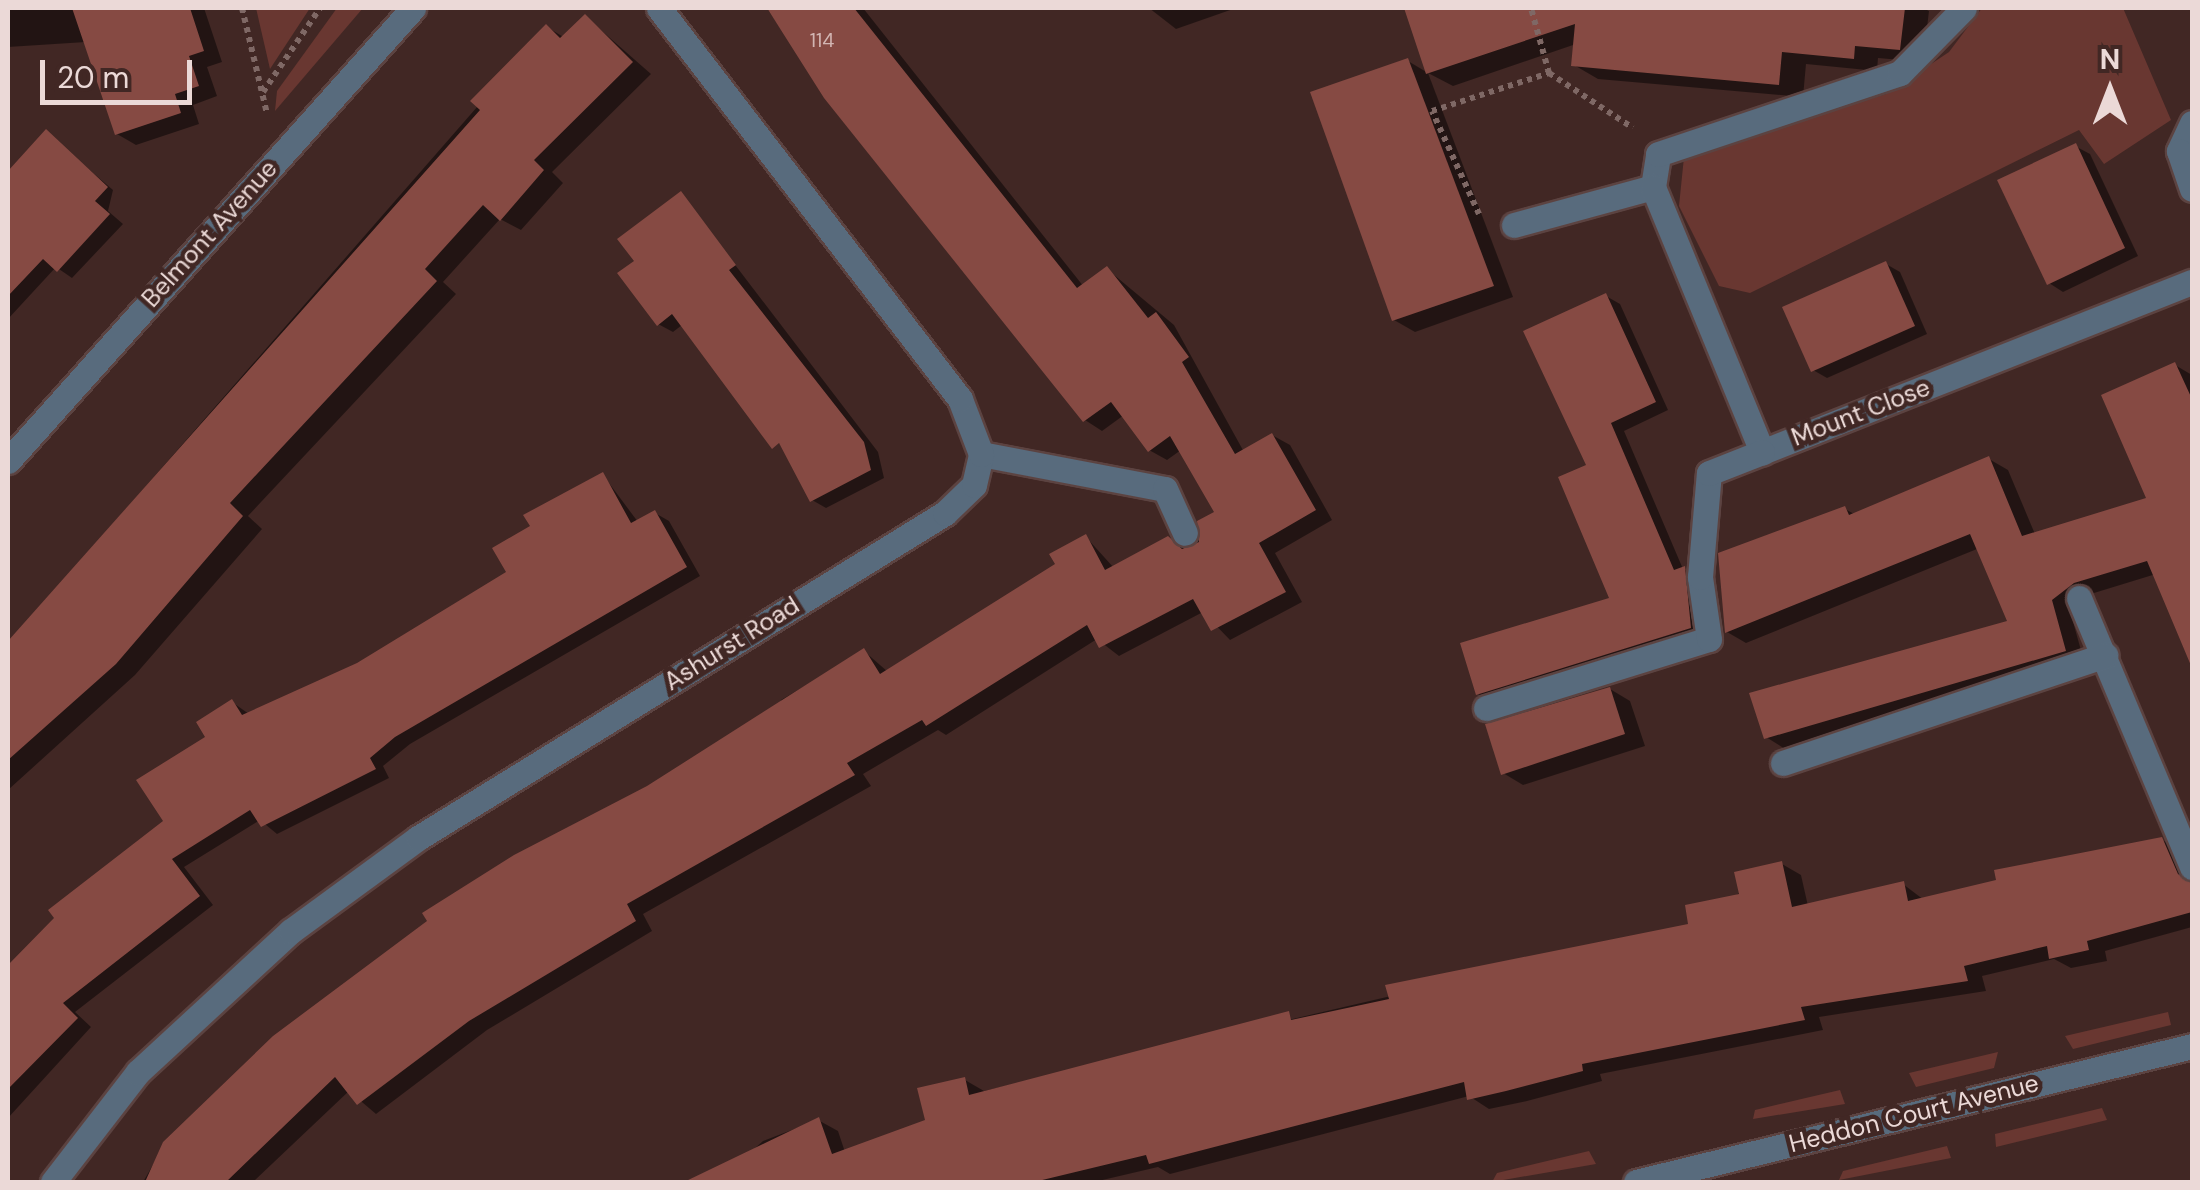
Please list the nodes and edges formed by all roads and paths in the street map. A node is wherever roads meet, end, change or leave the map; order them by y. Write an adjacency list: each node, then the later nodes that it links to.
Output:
1 (242, 8): 8 (path)
2 (320, 8): 8 (path)
3 (414, 8): 11 (street, Belmont Avenue)
4 (659, 8): 17 (street)
5 (1531, 8): 7 (path)
6 (1964, 8): 10 (street)
7 (1549, 73): 10 (path); 14 (path)
8 (263, 92): 11 (path)
9 (2192, 122): 13 (street)
10 (1658, 154): 12 (street)
11 (277, 160): 18 (street, Belmont Avenue)
12 (1652, 188): 14 (street); 16 (street, Mount Close)
13 (2192, 189)
14 (1514, 224)
15 (2192, 282): 16 (street, Mount Close)
16 (1762, 452): 22 (street)
17 (981, 454): 19 (street); 26 (street, Ashurst Road)
18 (8, 461)
19 (1185, 533)
20 (2079, 598): 21 (street)
21 (2105, 655): 23 (street); 24 (street)
22 (1486, 708)
23 (1783, 763)
24 (2192, 867)
25 (2192, 1046): 27 (street, Heddon Court Avenue)
26 (53, 1182)
27 (1636, 1182)

